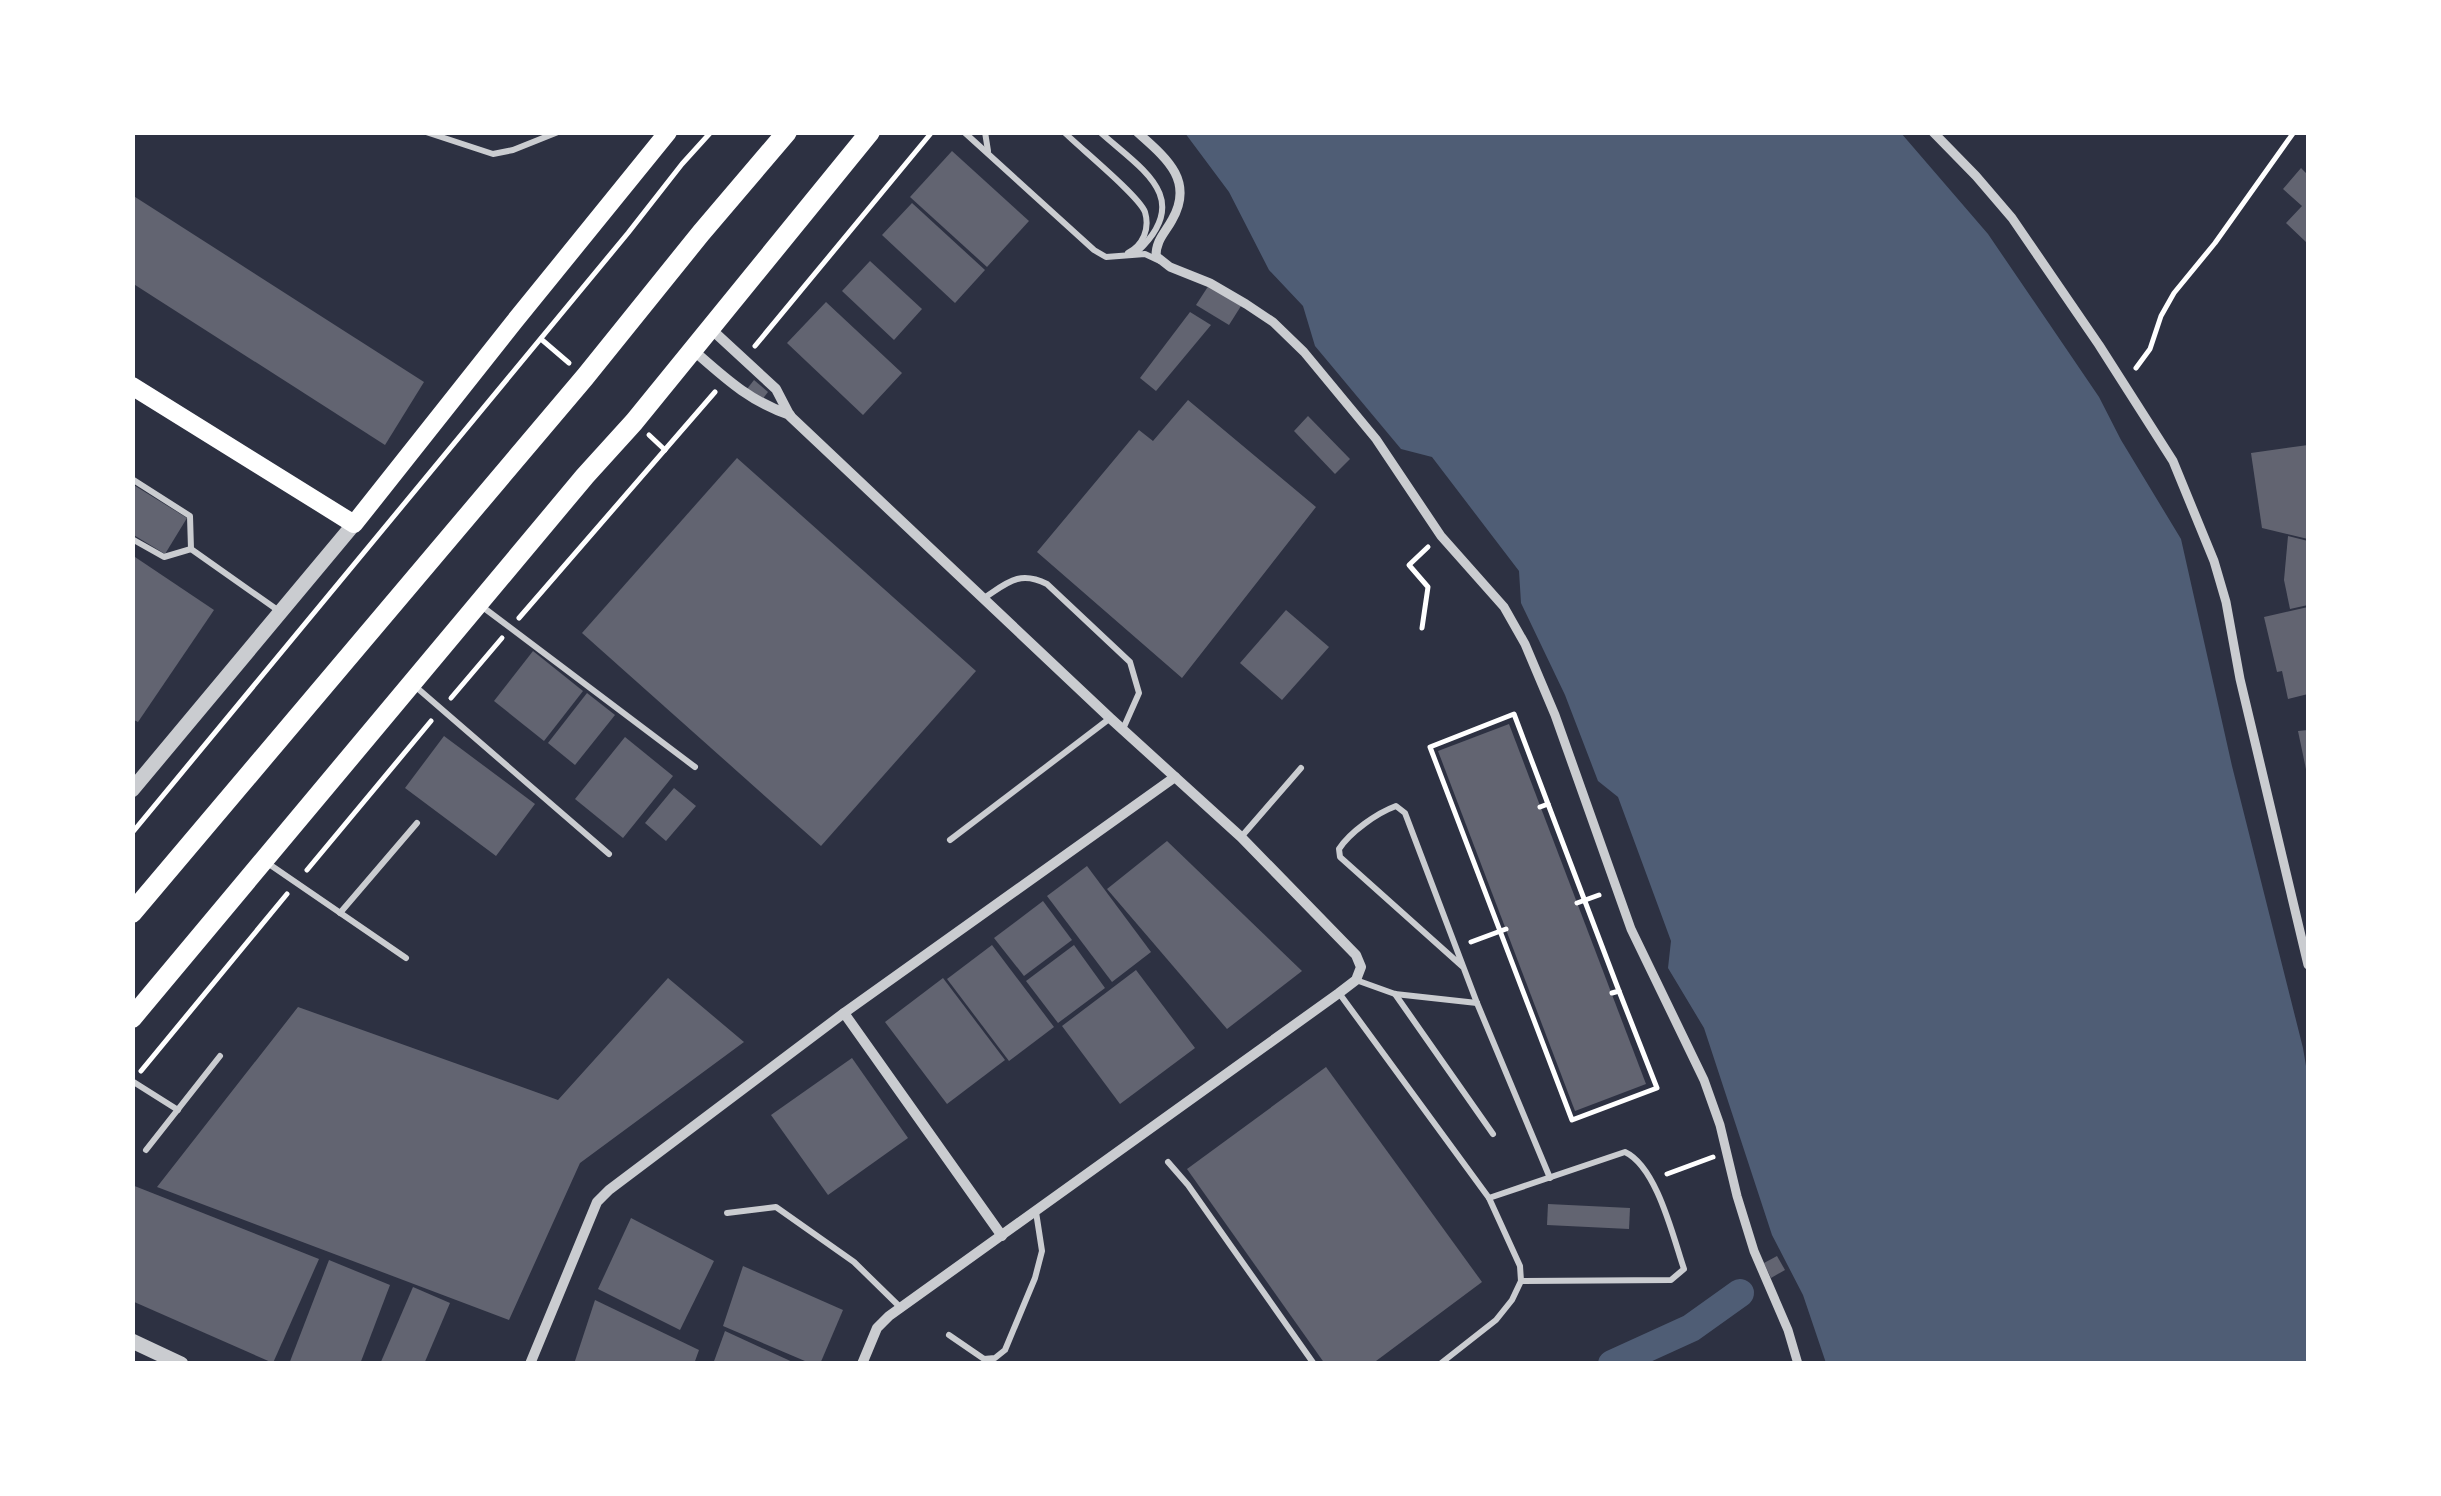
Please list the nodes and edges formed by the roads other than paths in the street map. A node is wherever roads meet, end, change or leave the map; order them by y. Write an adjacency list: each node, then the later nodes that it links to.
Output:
1 (426, 132): 2 (lane)
2 (558, 132)
3 (668, 132): 21 (main road)
4 (787, 132): 39 (highway)
5 (870, 132): 16 (highway)
6 (964, 132): 12 (lane)
7 (984, 132): 12 (lane)
8 (1064, 132): 14 (lane)
9 (1100, 132): 13 (lane)
10 (1137, 132): 15 (street)
11 (1933, 132): 42 (street)
12 (999, 164): 14 (lane)
13 (1136, 253): 14 (lane); 15 (lane)
14 (1117, 257)
15 (1161, 261): 70 (street)
16 (711, 329): 17 (highway); 19 (street)
17 (693, 350): 19 (street); 25 (highway)
18 (132, 386): 21 (main road)
19 (790, 416): 24 (street)
20 (132, 479): 23 (lane)
21 (354, 524): 26 (street)
22 (132, 538): 23 (lane)
23 (191, 549): 26 (lane)
24 (984, 598): 28 (street); 29 (lane)
25 (479, 604): 27 (highway); 30 (lane)
26 (280, 612): 33 (street)
27 (412, 683): 37 (lane); 38 (highway)
28 (1110, 718): 29 (street); 36 (lane)
29 (1123, 729): 32 (street)
30 (695, 767)
31 (1301, 768): 35 (lane)
32 (1175, 776): 35 (street); 49 (street)
33 (132, 790)
34 (418, 823): 40 (lane)
35 (1241, 838): 44 (street)
36 (950, 840)
37 (609, 854)
38 (264, 862): 40 (lane); 48 (highway)
39 (132, 913)
40 (340, 913): 41 (lane)
41 (406, 958)
42 (2308, 965)
43 (1463, 967): 43 (lane); 47 (lane)
44 (1356, 980): 45 (street); 46 (lane)
45 (1339, 993): 57 (lane); 58 (street)
46 (1395, 994): 47 (lane); 53 (lane)
47 (1477, 1002): 56 (lane)
48 (135, 1011)
49 (844, 1013): 60 (street); 66 (street)
50 (220, 1056): 52 (lane)
51 (132, 1081): 52 (lane)
52 (178, 1110): 54 (lane)
53 (1494, 1134)
54 (146, 1150)
55 (1168, 1162): 68 (lane)
56 (1550, 1178): 57 (lane); 61 (lane)
57 (1488, 1198): 61 (lane)
58 (1036, 1210): 60 (street); 63 (lane)
59 (727, 1213): 62 (lane)
60 (1002, 1236): 62 (street)
61 (1522, 1281): 69 (lane)
62 (900, 1308): 67 (street)
63 (949, 1335)
64 (132, 1341): 65 (street)
65 (181, 1364)
66 (530, 1364)
67 (862, 1364)
68 (1314, 1364)
69 (1440, 1364)
70 (1798, 1364)

